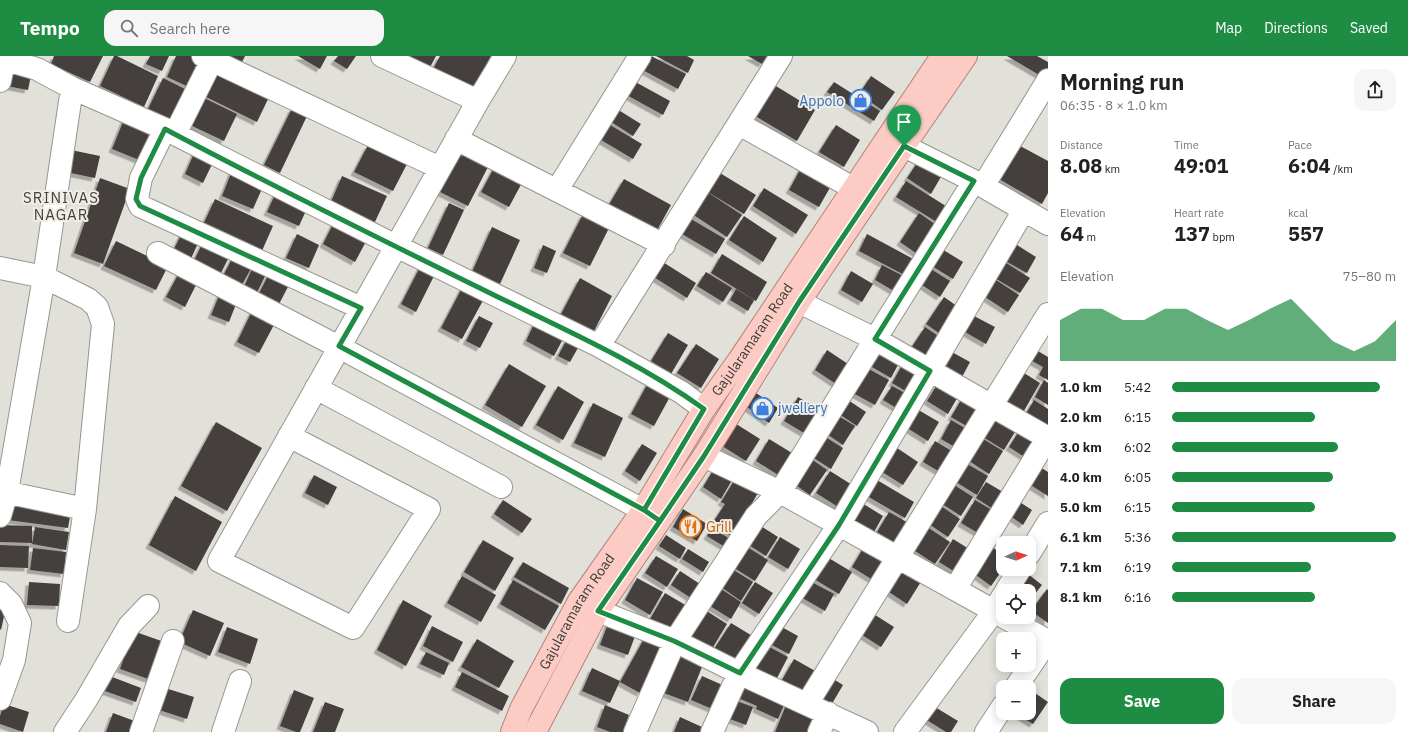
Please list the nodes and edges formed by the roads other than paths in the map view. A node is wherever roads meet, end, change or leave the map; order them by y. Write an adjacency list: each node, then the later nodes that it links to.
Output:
1 (382, 56): 12 (street)
2 (505, 56): 12 (street)
3 (640, 56): 20 (street)
4 (781, 56): 13 (street)
5 (942, 56): 19 (main road, Gajularamaram Road)
6 (966, 56): 16 (main road, Gajularamaram Road)
7 (210, 57): 14 (street); 17 (street)
8 (3, 58): 10 (street); 11 (street)
9 (1048, 80): 18 (street)
10 (0, 81)
11 (72, 88): 14 (street); 26 (street)
12 (478, 101): 15 (street)
13 (739, 124): 19 (street); 22 (street)
14 (170, 131): 23 (street); 28 (street)
15 (456, 139): 17 (street); 20 (street)
16 (904, 146): 18 (street); 27 (main road, Gajularamaram Road)
17 (440, 168): 23 (street)
18 (978, 184): 21 (street); 30 (street)
19 (853, 188): 36 (main road, Gajularamaram Road)
20 (558, 190): 22 (street)
21 (1040, 215): 33 (street)
22 (664, 245): 32 (street)
23 (396, 246): 28 (street); 32 (street)
24 (158, 253): 31 (street)
25 (0, 268): 26 (street)
26 (44, 277): 41 (street); 43 (street)
27 (799, 302): 30 (street); 39 (main road, Gajularamaram Road)
28 (361, 308): 31 (street)
29 (1048, 314): 35 (street)
30 (875, 339): 33 (street); 42 (street)
31 (339, 346): 34 (street); 45 (street)
32 (599, 346): 36 (street)
33 (930, 371): 35 (street); 47 (street)
34 (316, 388): 37 (street); 40 (street)
35 (991, 406): 38 (street); 49 (street)
36 (704, 409): 45 (main road, Gajularamaram Road)
37 (289, 436): 37 (street)
38 (1048, 438): 50 (street)
39 (704, 456): 42 (street); 45 (main road, Gajularamaram Road)
40 (501, 487)
41 (4, 492): 43 (street); 44 (street)
42 (780, 492): 47 (street); 59 (street)
43 (85, 509): 56 (street)
44 (0, 516)
45 (652, 516): 54 (main road, Gajularamaram Road); 71 (main road, Gajularamaram Road)
46 (1048, 523): 48 (street)
47 (839, 525): 49 (street); 61 (street)
48 (1036, 543)
49 (898, 557): 50 (street); 65 (street)
50 (955, 589): 53 (street)
51 (0, 593): 64 (street)
52 (148, 606): 68 (street)
53 (996, 608)
54 (598, 611): 59 (street); 72 (main road, Gajularamaram Road)
55 (996, 616): 76 (street)
56 (68, 621)
57 (1022, 624): 60 (street)
58 (173, 641): 69 (street)
59 (674, 641): 61 (street); 73 (street)
60 (1048, 641): 62 (street)
61 (740, 673): 65 (street); 74 (street)
62 (1021, 680)
63 (240, 681): 70 (street)
64 (0, 699)
65 (807, 704): 67 (street)
66 (996, 717): 77 (street)
67 (824, 723): 75 (street)
68 (64, 732)
69 (141, 732)
70 (223, 732)
71 (512, 732)
72 (535, 732)
73 (635, 732)
74 (712, 732)
75 (867, 732)
76 (905, 732)
77 (986, 732)

